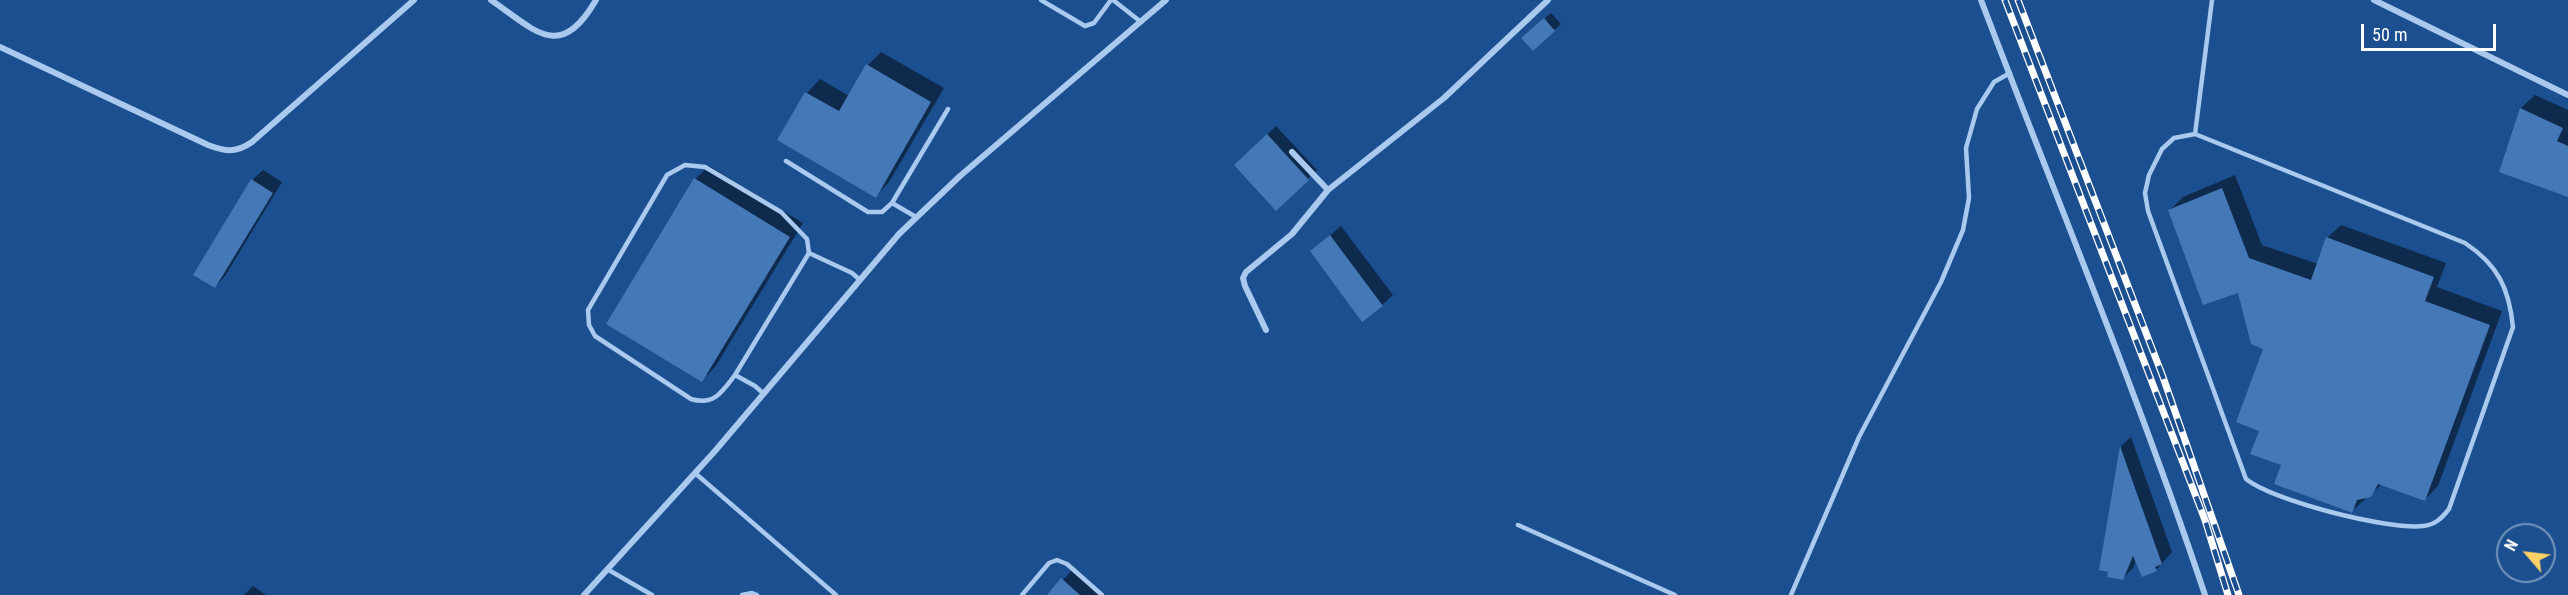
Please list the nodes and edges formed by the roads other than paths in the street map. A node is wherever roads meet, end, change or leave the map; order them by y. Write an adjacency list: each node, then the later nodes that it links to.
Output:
1 (414, 0): 12 (street)
2 (491, 0): 3 (street)
3 (596, 0)
4 (1041, 0): 5 (lane)
5 (1112, 0): 11 (lane)
6 (1166, 0): 11 (street)
7 (1548, 0): 19 (street)
8 (1981, 0): 13 (street)
9 (2212, 0): 16 (lane)
10 (2374, 0): 14 (street)
11 (1141, 22): 21 (street)
12 (0, 47)
13 (2010, 73): 38 (lane); 39 (street)
14 (2568, 95)
15 (948, 109): 20 (lane)
16 (2195, 134): 16 (lane)
17 (1292, 152): 19 (street)
18 (786, 161): 20 (lane)
19 (1328, 190): 24 (street)
20 (892, 203): 21 (lane)
21 (916, 217): 23 (street)
22 (809, 253): 23 (lane); 25 (lane); 25 (lane)
23 (860, 280): 26 (street)
24 (1266, 330)
25 (735, 375): 26 (lane)
26 (764, 394): 27 (street)
27 (695, 473): 29 (street); 34 (lane)
28 (1518, 525): 37 (lane)
29 (607, 569): 30 (street); 31 (lane)
30 (584, 595)
31 (652, 595)
32 (742, 595): 33 (lane)
33 (757, 595)
34 (836, 595)
35 (1022, 595): 36 (lane)
36 (1102, 595)
37 (1675, 595)
38 (1791, 595)
39 (2205, 595)

